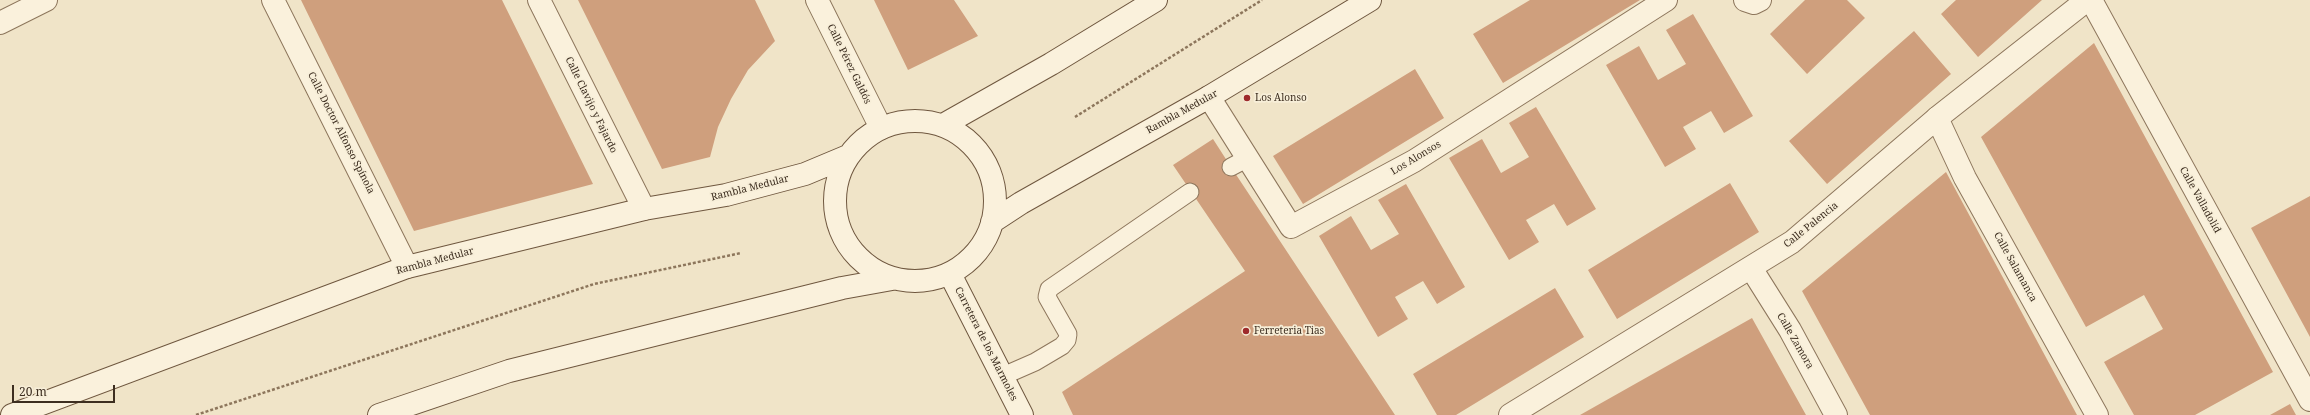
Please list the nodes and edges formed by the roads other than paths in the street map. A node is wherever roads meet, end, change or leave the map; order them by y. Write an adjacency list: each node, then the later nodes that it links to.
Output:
1 (273, 0): 21 (street, Calle Doctor Alfonso Spínola)
2 (539, 0): 19 (street, Calle Clavijo y Fajardo)
3 (817, 0): 16 (street, Calle Pérez Galdós)
4 (1156, 0): 15 (street)
5 (1370, 0): 13 (street, Rambla Medular)
6 (1666, 0): 13 (street, Los Alonsos)
7 (1745, 0): 8 (street)
8 (1760, 0)
9 (2087, 0): 14 (street, Calle Palencia)
10 (2090, 0): 26 (street, Calle Valladolid)
11 (33, 3): 12 (street)
12 (0, 23)
13 (1209, 97): 20 (street, Rambla Medular)
14 (1937, 118): 22 (street, Calle Palencia); 32 (street, Calle Salamanca)
15 (943, 125): 16 (street); 20 (street)
16 (880, 128): 17 (street)
17 (848, 156): 19 (street, Rambla Medular); 24 (street)
18 (1190, 192): 25 (lane)
19 (644, 209): 21 (street, Rambla Medular)
20 (992, 222): 23 (street)
21 (407, 266): 27 (street, Rambla Medular)
22 (1751, 268): 30 (street, Calle Palencia); 31 (street, Calle Zamora)
23 (950, 274): 24 (street); 25 (street, Carretera de los Marmoles)
24 (892, 279): 28 (street)
25 (1003, 376): 29 (street, Carretera de los Marmoles)
26 (2310, 400)
27 (12, 415)
28 (379, 415)
29 (1022, 415)
30 (1510, 415)
31 (1836, 415)
32 (2097, 415)

